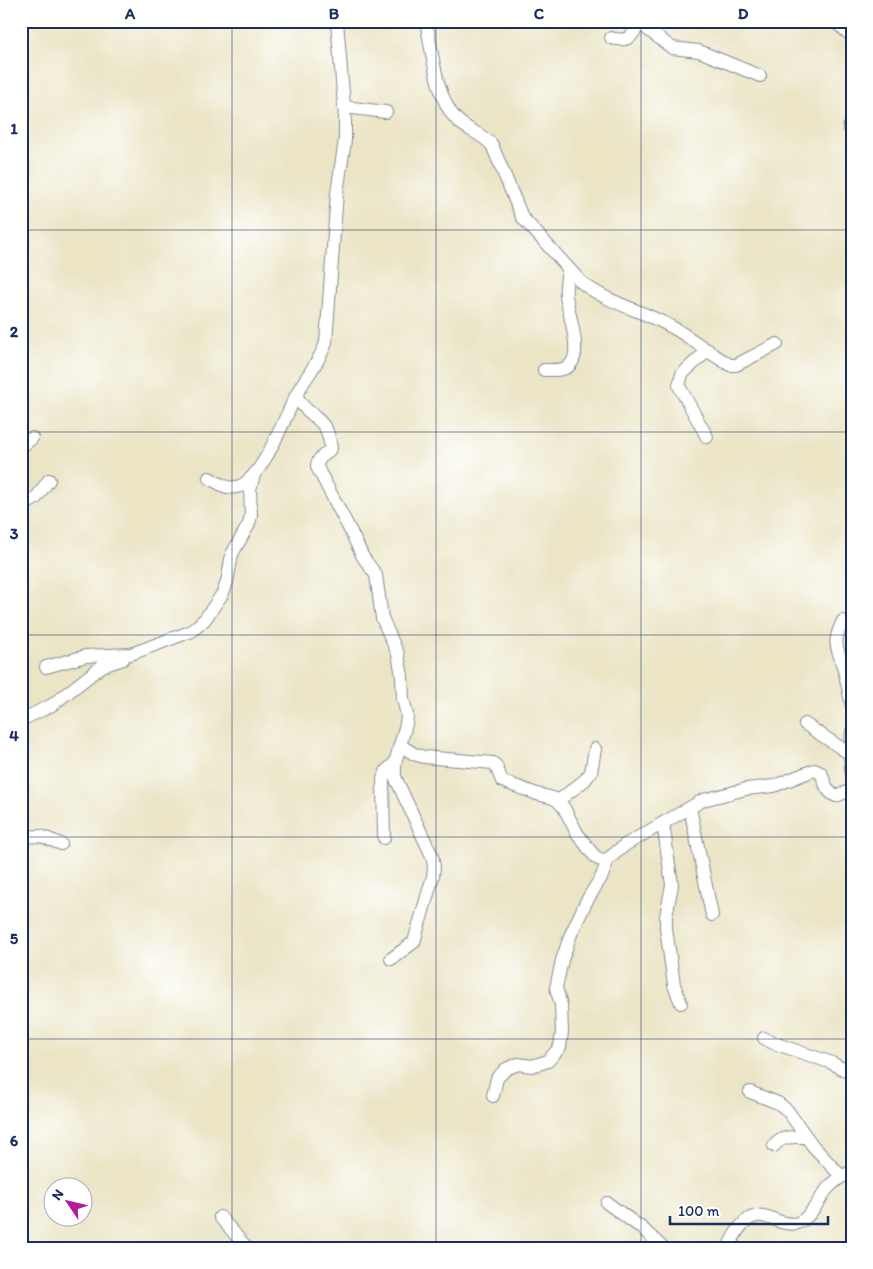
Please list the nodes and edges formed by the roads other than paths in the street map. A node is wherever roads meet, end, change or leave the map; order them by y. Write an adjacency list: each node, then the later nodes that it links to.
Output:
1 (337, 21): 8 (street)
2 (426, 21): 10 (street)
3 (834, 21): 5 (street)
4 (638, 22): 6 (street); 7 (street)
5 (852, 36)
6 (610, 38)
7 (760, 76)
8 (344, 107): 9 (street); 14 (street)
9 (386, 112)
10 (568, 269): 12 (street); 13 (street)
11 (777, 344): 12 (street)
12 (708, 350): 15 (street)
13 (544, 370)
14 (297, 396): 18 (street); 29 (street)
15 (707, 437)
16 (32, 438): 17 (street)
17 (21, 447)
18 (255, 472): 19 (street); 23 (street)
19 (209, 478)
20 (49, 480): 21 (street)
21 (21, 507)
22 (843, 621): 25 (street)
23 (131, 654): 24 (street); 26 (street)
24 (46, 667)
25 (852, 706)
26 (21, 720)
27 (805, 724): 31 (street)
28 (852, 732): 31 (street)
29 (400, 745): 32 (street); 35 (street)
30 (595, 749): 35 (street)
31 (850, 754): 33 (street)
32 (394, 762): 39 (street); 43 (street)
33 (852, 777)
34 (852, 790): 36 (street)
35 (558, 801): 41 (street)
36 (690, 808): 37 (street); 42 (street)
37 (664, 823): 41 (street); 44 (street)
38 (21, 837): 40 (street)
39 (384, 838)
40 (61, 844)
41 (608, 859): 48 (street)
42 (712, 915)
43 (391, 959)
44 (681, 1002)
45 (764, 1038): 46 (street)
46 (852, 1074)
47 (750, 1092): 49 (street)
48 (493, 1096)
49 (806, 1137): 50 (street); 51 (street)
50 (774, 1146)
51 (846, 1174): 56 (street)
52 (607, 1203): 55 (street)
53 (220, 1217): 54 (street)
54 (247, 1248)
55 (663, 1248)
56 (728, 1248)

